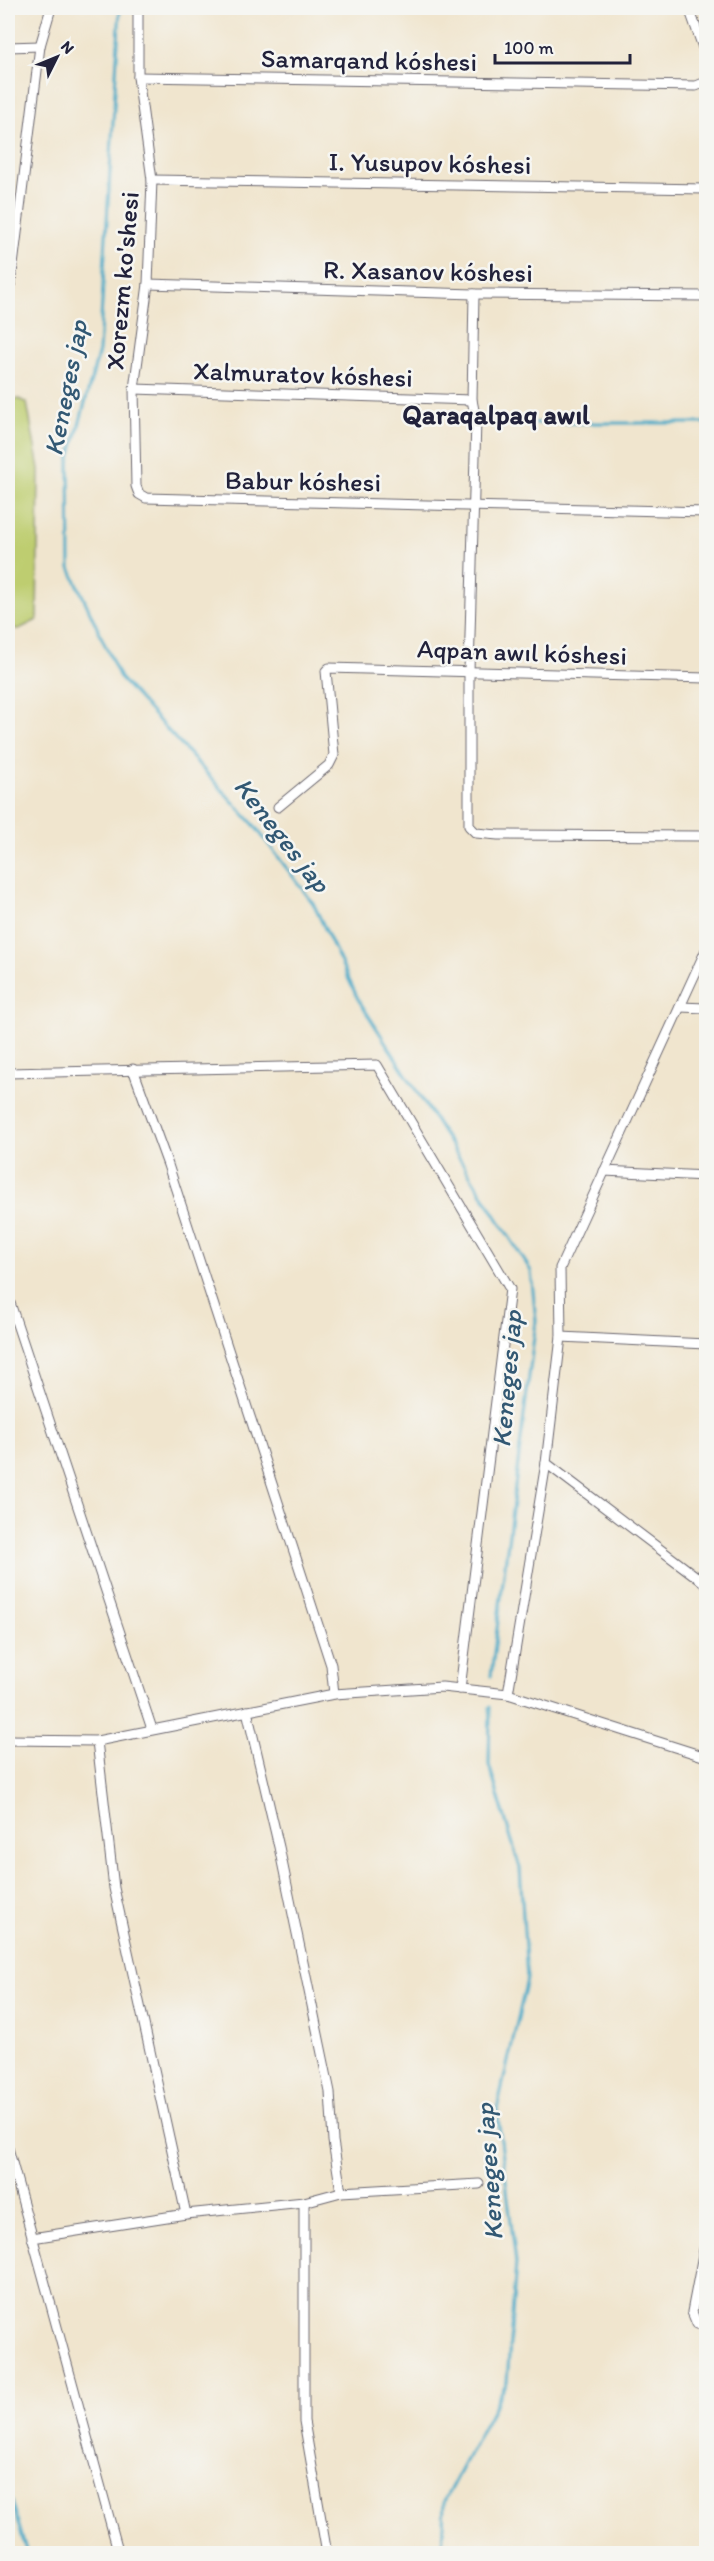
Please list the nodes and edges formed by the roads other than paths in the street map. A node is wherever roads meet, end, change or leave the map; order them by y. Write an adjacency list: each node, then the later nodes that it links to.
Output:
1 (51, 8): 4 (street)
2 (138, 8): 7 (street, Xorezm ko'shesi)
3 (689, 8): 6 (street)
4 (40, 46): 5 (street); 11 (street)
5 (8, 47)
6 (706, 56)
7 (138, 77): 8 (street, Samarqand kóshesi); 9 (street, Xorezm ko'shesi)
8 (706, 82)
9 (152, 180): 10 (street, I. Yusupov kóshesi); 12 (street, Xorezm ko'shesi)
10 (706, 189)
11 (10, 264): 15 (street)
12 (148, 284): 13 (street, R. Xasanov kóshesi); 16 (street, Xorezm ko'shesi)
13 (474, 294): 14 (street, R. Xasanov kóshesi); 17 (street)
14 (706, 296)
15 (8, 306)
16 (134, 389): 17 (street, Xalmuratov kóshesi); 18 (street, Xorezm ko'shesi)
17 (472, 400): 19 (street)
18 (136, 486): 19 (street, Babur kóshesi)
19 (476, 506): 20 (street); 21 (street)
20 (706, 512)
21 (469, 671): 22 (street, Aqpan awıl kóshesi); 23 (street, Aqpan awıl kóshesi); 24 (street)
22 (706, 678)
23 (278, 807)
24 (706, 836)
25 (706, 950): 26 (street)
26 (680, 1007): 27 (street); 30 (street)
27 (706, 1008)
28 (133, 1069): 29 (street); 37 (street); 38 (street)
29 (8, 1073)
30 (604, 1171): 31 (street); 33 (street)
31 (706, 1176)
32 (8, 1297): 41 (street)
33 (561, 1337): 34 (street); 35 (street)
34 (706, 1344)
35 (546, 1463): 36 (street); 39 (street)
36 (706, 1584)
37 (460, 1689): 38 (street); 39 (street)
38 (334, 1694): 40 (street)
39 (508, 1694): 44 (street)
40 (247, 1711): 41 (street); 47 (street)
41 (152, 1730): 43 (street)
42 (8, 1740): 43 (street)
43 (97, 1741): 49 (street)
44 (706, 1757)
45 (8, 2148): 50 (street)
46 (479, 2184): 47 (street)
47 (341, 2192): 48 (street)
48 (304, 2202): 49 (street); 54 (street)
49 (186, 2214): 50 (street)
50 (32, 2238): 53 (street)
51 (706, 2239): 52 (street)
52 (706, 2325)
53 (120, 2553)
54 (327, 2553)

